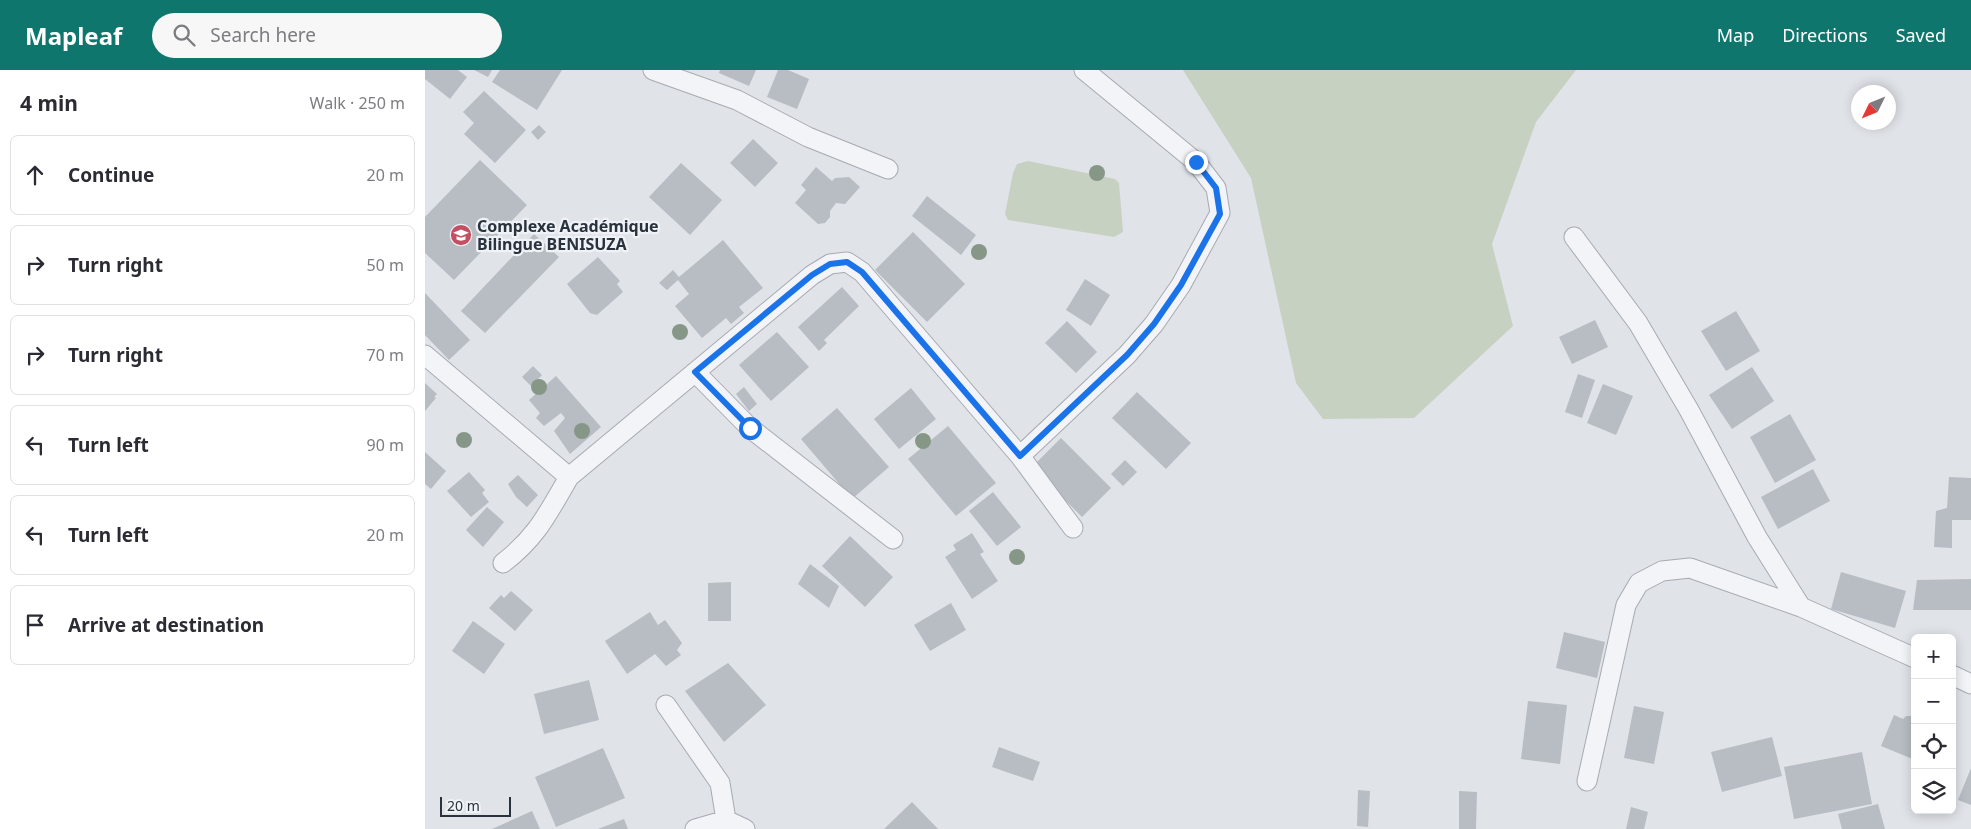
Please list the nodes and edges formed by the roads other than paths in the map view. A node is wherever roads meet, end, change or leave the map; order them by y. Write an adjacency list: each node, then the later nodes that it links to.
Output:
1 (653, 70): 3 (street)
2 (1084, 70): 7 (street)
3 (888, 169)
4 (1574, 238): 12 (street)
5 (425, 355): 8 (street)
6 (695, 372): 7 (street); 8 (street); 10 (street)
7 (1020, 456): 9 (street)
8 (569, 477): 11 (street)
9 (1073, 528)
10 (893, 539)
11 (503, 563)
12 (1801, 607): 13 (street); 17 (street)
13 (1911, 656)
14 (1956, 677): 15 (street)
15 (1971, 684)
16 (666, 705): 18 (street)
17 (1587, 781)
18 (726, 820): 19 (street); 20 (street)
19 (695, 829)
20 (745, 829)

